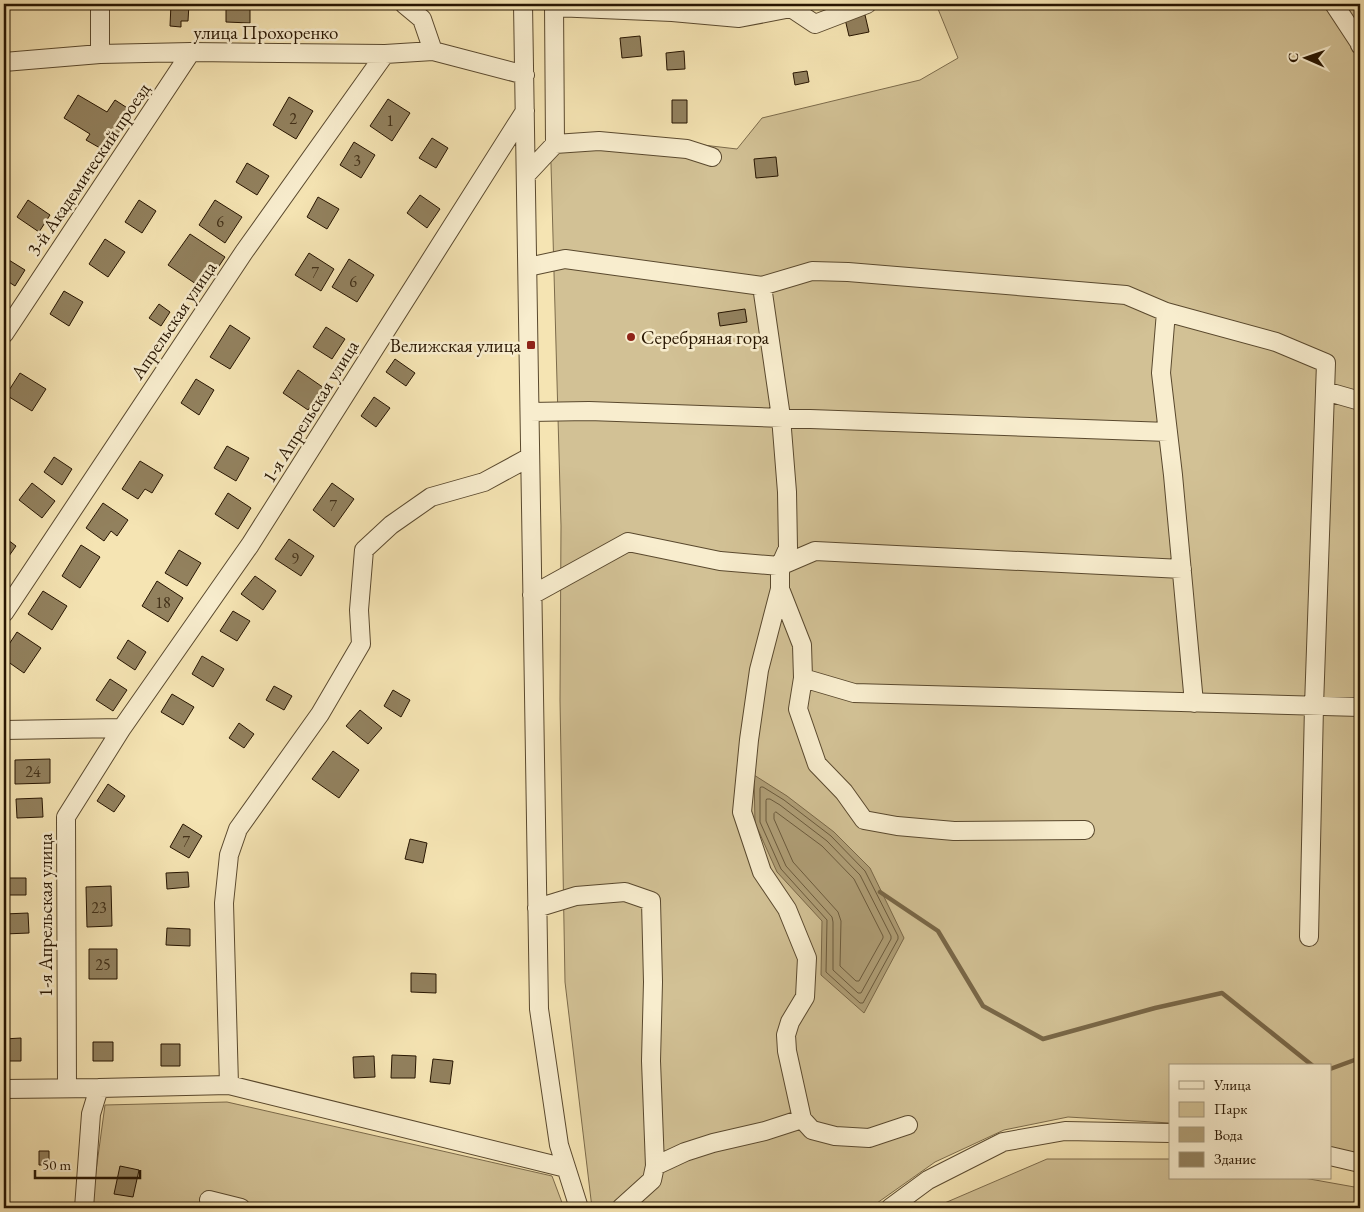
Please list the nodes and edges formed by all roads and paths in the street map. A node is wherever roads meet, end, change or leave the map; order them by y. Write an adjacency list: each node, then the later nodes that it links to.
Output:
1 (100, 4): 10 (street)
2 (404, 4): 9 (street)
3 (524, 4): 13 (street)
4 (866, 4): 6 (street)
5 (1334, 4): 7 (street)
6 (554, 6): 15 (street)
7 (1360, 45)
8 (191, 52): 10 (street, улица Прохоренко); 11 (street, улица Прохоренко); 21 (street, 3-й Академический проезд)
9 (433, 52): 11 (street, улица Прохоренко); 13 (street, улица Прохоренко)
10 (100, 54): 12 (street, улица Прохоренко)
11 (385, 54): 32 (street, Апрельская улица)
12 (4, 62)
13 (525, 75): 14 (street)
14 (525, 111): 17 (street); 37 (street, 1-я Апрельская улица)
15 (555, 144): 16 (street); 17 (street)
16 (712, 157)
17 (526, 175): 18 (street)
18 (528, 267): 19 (street); 24 (street)
19 (762, 286): 20 (street); 25 (street)
20 (1166, 312): 22 (street); 26 (street)
21 (4, 334)
22 (1325, 391): 23 (street); 35 (street)
23 (1360, 401)
24 (530, 412): 25 (street); 27 (street)
25 (780, 418): 26 (street); 28 (street)
26 (1168, 432): 29 (street)
27 (530, 457): 31 (street); 42 (street)
28 (780, 566): 29 (street); 30 (street); 31 (street)
29 (1182, 569): 34 (street)
30 (780, 590): 33 (street); 46 (street)
31 (532, 595): 40 (street)
32 (4, 614)
33 (803, 678): 34 (street); 39 (street)
34 (1194, 702): 35 (street)
35 (1314, 706): 36 (street); 41 (street)
36 (1360, 707)
37 (122, 728): 38 (street); 43 (street, 1-я Апрельская улица)
38 (4, 730)
39 (1085, 830)
40 (537, 908): 51 (street); 52 (street)
41 (1309, 937)
42 (229, 1085): 44 (street); 52 (street)
43 (67, 1088): 44 (street); 45 (street)
44 (99, 1088): 54 (street)
45 (4, 1089)
46 (802, 1119): 47 (street); 51 (street)
47 (908, 1125)
48 (1169, 1133): 58 (street)
49 (1332, 1156): 50 (street)
50 (1360, 1163)
51 (655, 1166): 57 (street)
52 (566, 1168): 56 (street)
53 (209, 1200): 55 (street)
54 (84, 1208)
55 (241, 1208)
56 (579, 1208)
57 (621, 1208)
58 (890, 1208)

